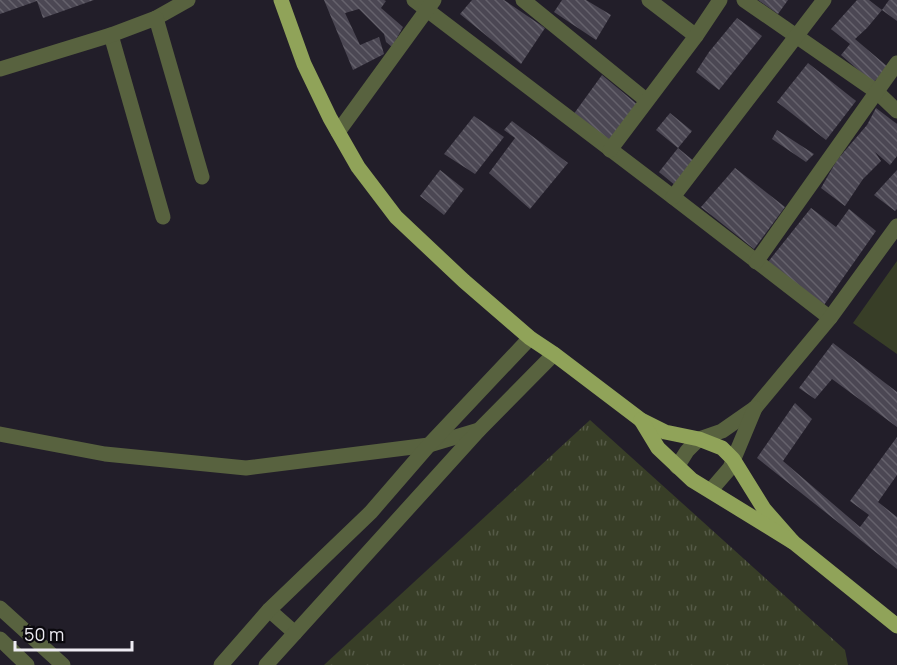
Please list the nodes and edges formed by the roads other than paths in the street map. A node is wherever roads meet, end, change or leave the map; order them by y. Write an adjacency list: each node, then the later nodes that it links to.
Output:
1 (188, 0): 10 (street)
2 (281, 0): 19 (main road)
3 (414, 0): 9 (street)
4 (523, 0): 17 (street)
5 (649, 0): 12 (street)
6 (720, 0): 12 (street)
7 (744, 0): 13 (street)
8 (824, 0): 13 (street)
9 (430, 5): 19 (street); 20 (street)
10 (156, 18): 11 (street); 21 (street)
11 (111, 35): 15 (street); 23 (street)
12 (696, 36): 17 (street)
13 (797, 36): 16 (street); 22 (street)
14 (897, 63): 16 (street)
15 (0, 69)
16 (876, 92): 18 (street); 25 (street)
17 (645, 100): 20 (street)
18 (897, 111)
19 (338, 132): 27 (main road)
20 (610, 150): 22 (street)
21 (202, 177)
22 (674, 197): 25 (street)
23 (162, 217)
24 (897, 226): 26 (street)
25 (756, 262): 26 (street)
26 (830, 318): 29 (street)
27 (530, 338): 28 (main road); 34 (street)
28 (554, 354): 30 (main road); 31 (street)
29 (755, 408): 33 (street); 35 (street)
30 (641, 420): 33 (main road); 36 (main road)
31 (479, 430): 34 (street); 42 (street)
32 (0, 434): 34 (street)
33 (699, 439): 35 (main road); 36 (street)
34 (429, 445): 40 (street)
35 (733, 459): 37 (street); 38 (main road)
36 (677, 467): 37 (main road)
37 (711, 490): 38 (main road)
38 (794, 542): 41 (main road)
39 (0, 608): 45 (street)
40 (269, 610): 42 (street); 46 (street)
41 (897, 626)
42 (295, 633): 47 (street)
43 (0, 639): 44 (street)
44 (27, 665)
45 (63, 665)
46 (221, 665)
47 (266, 665)

